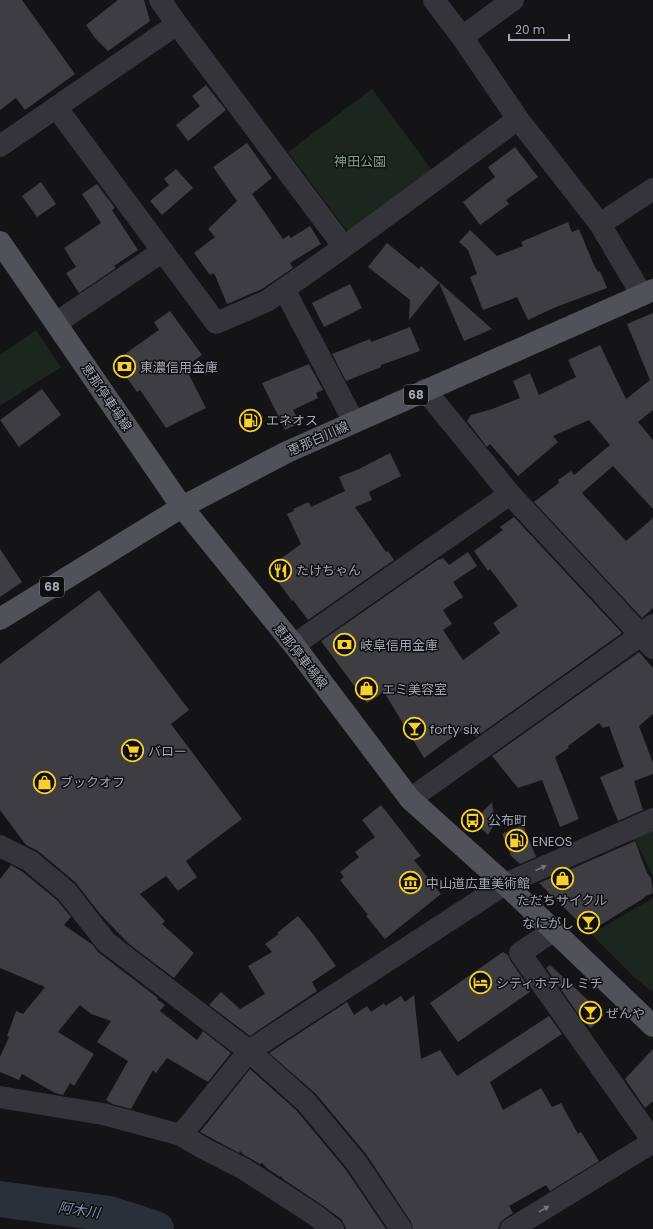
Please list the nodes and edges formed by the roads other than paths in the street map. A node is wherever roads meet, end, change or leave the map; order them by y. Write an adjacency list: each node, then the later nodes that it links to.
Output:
1 (160, 0): 4 (street)
2 (434, 0): 5 (street)
3 (513, 0): 5 (street)
4 (177, 24): 6 (street); 12 (street)
5 (462, 37): 7 (street)
6 (56, 107): 8 (street); 13 (street)
7 (518, 119): 10 (street); 12 (street)
8 (0, 146)
9 (653, 189): 10 (street)
10 (600, 224): 15 (street)
11 (0, 242): 16 (main road, 恵那停車場線)
12 (344, 247): 14 (street)
13 (163, 251): 14 (street); 16 (street)
14 (284, 289): 18 (street)
15 (647, 292): 17 (main road, 恵那白川線 / 68)
16 (56, 323): 20 (main road, 恵那停車場線)
17 (425, 390): 18 (main road, 恵那白川線 / 68); 19 (street)
18 (354, 422): 20 (main road, 恵那白川線 / 68)
19 (510, 494): 22 (street); 23 (street)
20 (182, 507): 21 (main road, 恵那白川線 / 68); 23 (main road, 恵那停車場線)
21 (0, 619)
22 (649, 636): 24 (street)
23 (294, 645): 24 (main road, 恵那停車場線)
24 (410, 799): 27 (main road, 恵那停車場線)
25 (653, 818): 27 (street, one-way to 25)
26 (0, 846): 30 (street)
27 (505, 884): 28 (main road, 恵那停車場線); 30 (street)
28 (553, 931): 29 (main road, 恵那停車場線); 33 (street)
29 (653, 1026)
30 (249, 1051): 32 (street); 35 (street)
31 (0, 1097): 32 (street)
32 (182, 1135): 34 (street)
33 (653, 1142): 36 (street, one-way to 33)
34 (333, 1229)
35 (401, 1229)
36 (511, 1229)

